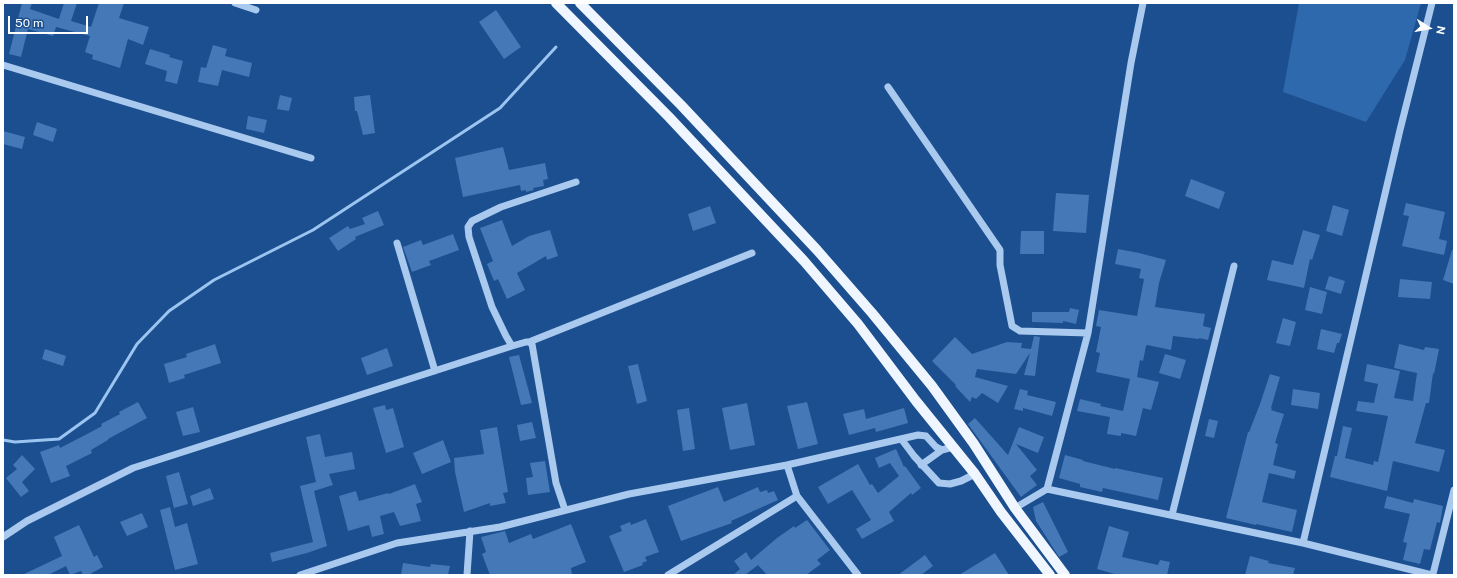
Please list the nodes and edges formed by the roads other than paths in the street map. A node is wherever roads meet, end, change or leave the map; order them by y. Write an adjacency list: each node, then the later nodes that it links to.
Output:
1 (235, 3): 6 (street)
2 (556, 3): 19 (main road)
3 (580, 3): 27 (main road)
4 (1143, 3): 14 (street)
5 (1432, 3): 32 (street)
6 (256, 10)
7 (3, 65): 9 (street)
8 (888, 86): 14 (street)
9 (311, 158)
10 (576, 182): 16 (street)
11 (397, 243): 17 (street)
12 (752, 253): 15 (street)
13 (1234, 266): 29 (street)
14 (1088, 333): 24 (street)
15 (529, 342): 16 (street); 28 (street)
16 (512, 346): 17 (street)
17 (435, 370): 31 (street)
18 (902, 440): 20 (street); 21 (street); 22 (street)
19 (953, 447): 20 (street); 23 (main road)
20 (942, 450): 22 (street)
21 (787, 465): 26 (street); 28 (street)
22 (921, 465): 23 (street)
23 (975, 474): 38 (main road)
24 (1047, 489): 27 (street); 29 (street)
25 (1454, 490): 40 (street)
26 (797, 496): 36 (street); 37 (street)
27 (1015, 508): 39 (main road)
28 (566, 510): 30 (street)
29 (1172, 515): 32 (street)
30 (470, 531): 33 (street); 35 (street)
31 (3, 537)
32 (1303, 543): 40 (street)
33 (318, 572): 34 (street)
34 (300, 575)
35 (466, 575)
36 (668, 575)
37 (858, 575)
38 (1050, 575)
39 (1065, 575)
40 (1433, 575)

